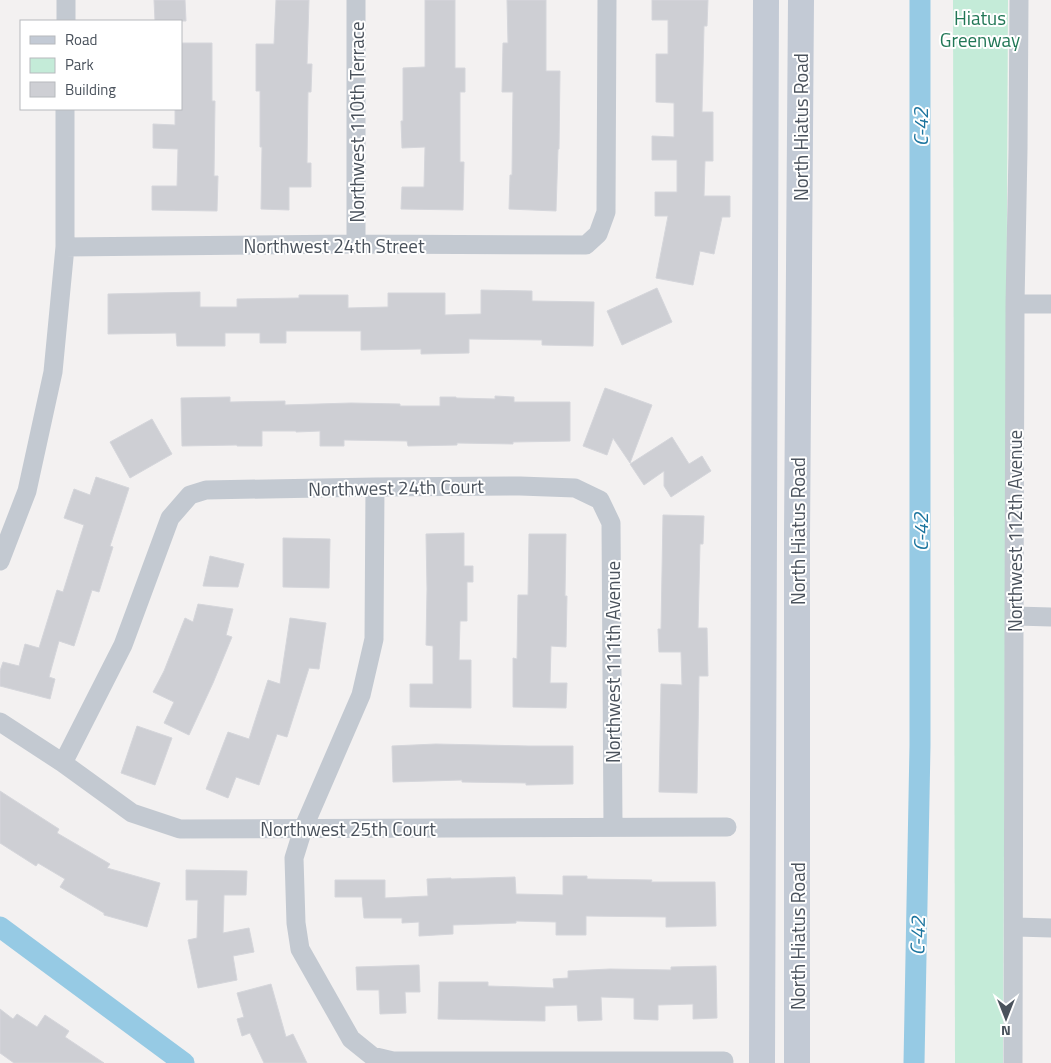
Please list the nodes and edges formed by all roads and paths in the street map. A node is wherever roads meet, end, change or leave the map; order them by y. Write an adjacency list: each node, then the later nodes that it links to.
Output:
1 (66, 0): 7 (street)
2 (356, 0): 9 (street, Northwest 110th Terrace)
3 (607, 0): 9 (street, Northwest 24th Street)
4 (766, 0): 26 (main road, North Hiatus Road)
5 (801, 0): 27 (main road, North Hiatus Road)
6 (1018, 0): 11 (street, Northwest 112th Avenue)
7 (66, 20)
8 (66, 110): 10 (street)
9 (356, 244): 10 (street, Northwest 24th Street)
10 (65, 247): 15 (street)
11 (1016, 304): 12 (street); 16 (street, Northwest 112th Avenue)
12 (1051, 304)
13 (375, 487): 14 (street, Northwest 24th Court); 19 (street, Northwest 24th Court); 22 (street)
14 (600, 500): 20 (street, Northwest 111th Avenue)
15 (0, 561)
16 (1014, 616): 17 (street); 23 (street, Northwest 112th Avenue)
17 (1051, 617)
18 (0, 722): 19 (street, Northwest 25th Court)
19 (63, 763): 22 (street, Northwest 25th Court)
20 (613, 826): 21 (street, Northwest 25th Court); 22 (street, Northwest 25th Court)
21 (727, 827)
22 (303, 829): 25 (street)
23 (1014, 927): 24 (street); 28 (street, Northwest 112th Avenue)
24 (1051, 928)
25 (724, 1061)
26 (762, 1063)
27 (797, 1063)
28 (1014, 1063)

